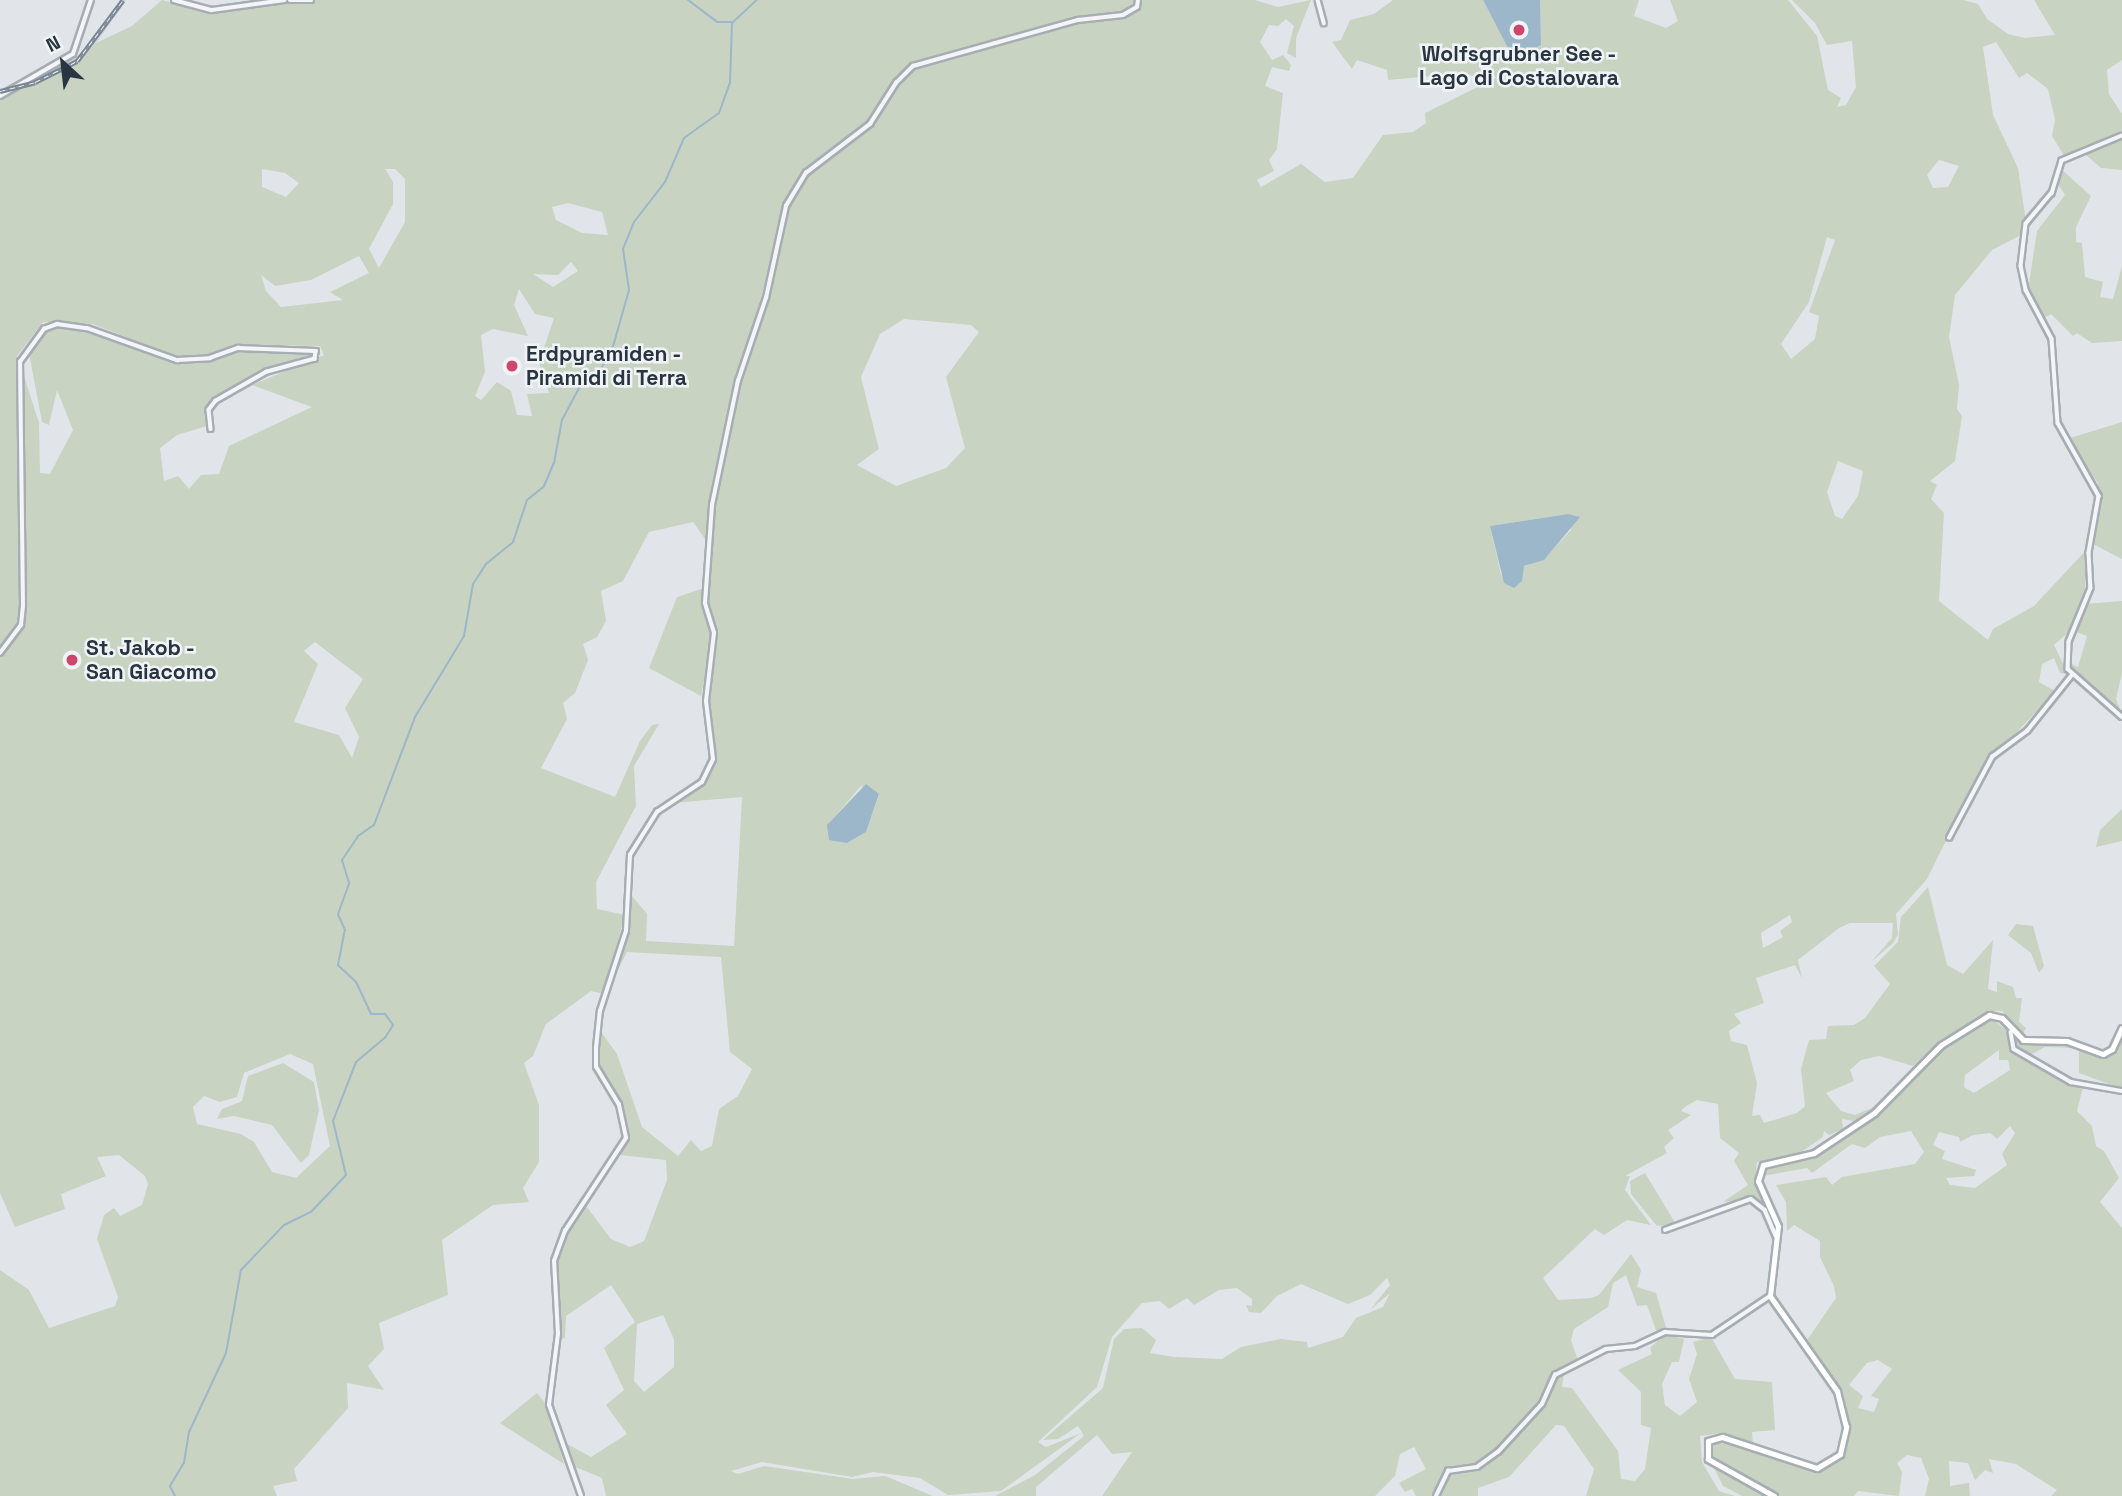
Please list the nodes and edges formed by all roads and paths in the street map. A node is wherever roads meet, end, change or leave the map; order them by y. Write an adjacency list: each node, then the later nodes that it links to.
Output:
1 (91, 0): 9 (street)
2 (174, 0): 3 (street)
3 (284, 0)
4 (290, 0): 5 (street)
5 (311, 0)
6 (1138, 0): 22 (street)
7 (1318, 0): 8 (street)
8 (1324, 23)
9 (0, 96)
10 (2122, 136): 13 (street)
11 (211, 429): 12 (street)
12 (0, 653)
13 (2071, 676): 14 (street); 15 (street)
14 (2122, 716)
15 (1949, 838)
16 (2122, 1028): 17 (main road)
17 (2011, 1032): 18 (street); 20 (main road)
18 (2122, 1091)
19 (1665, 1230): 20 (street)
20 (1777, 1237): 21 (main road)
21 (1770, 1296): 23 (street); 24 (main road)
22 (581, 1496)
23 (1436, 1496)
24 (1774, 1496)

